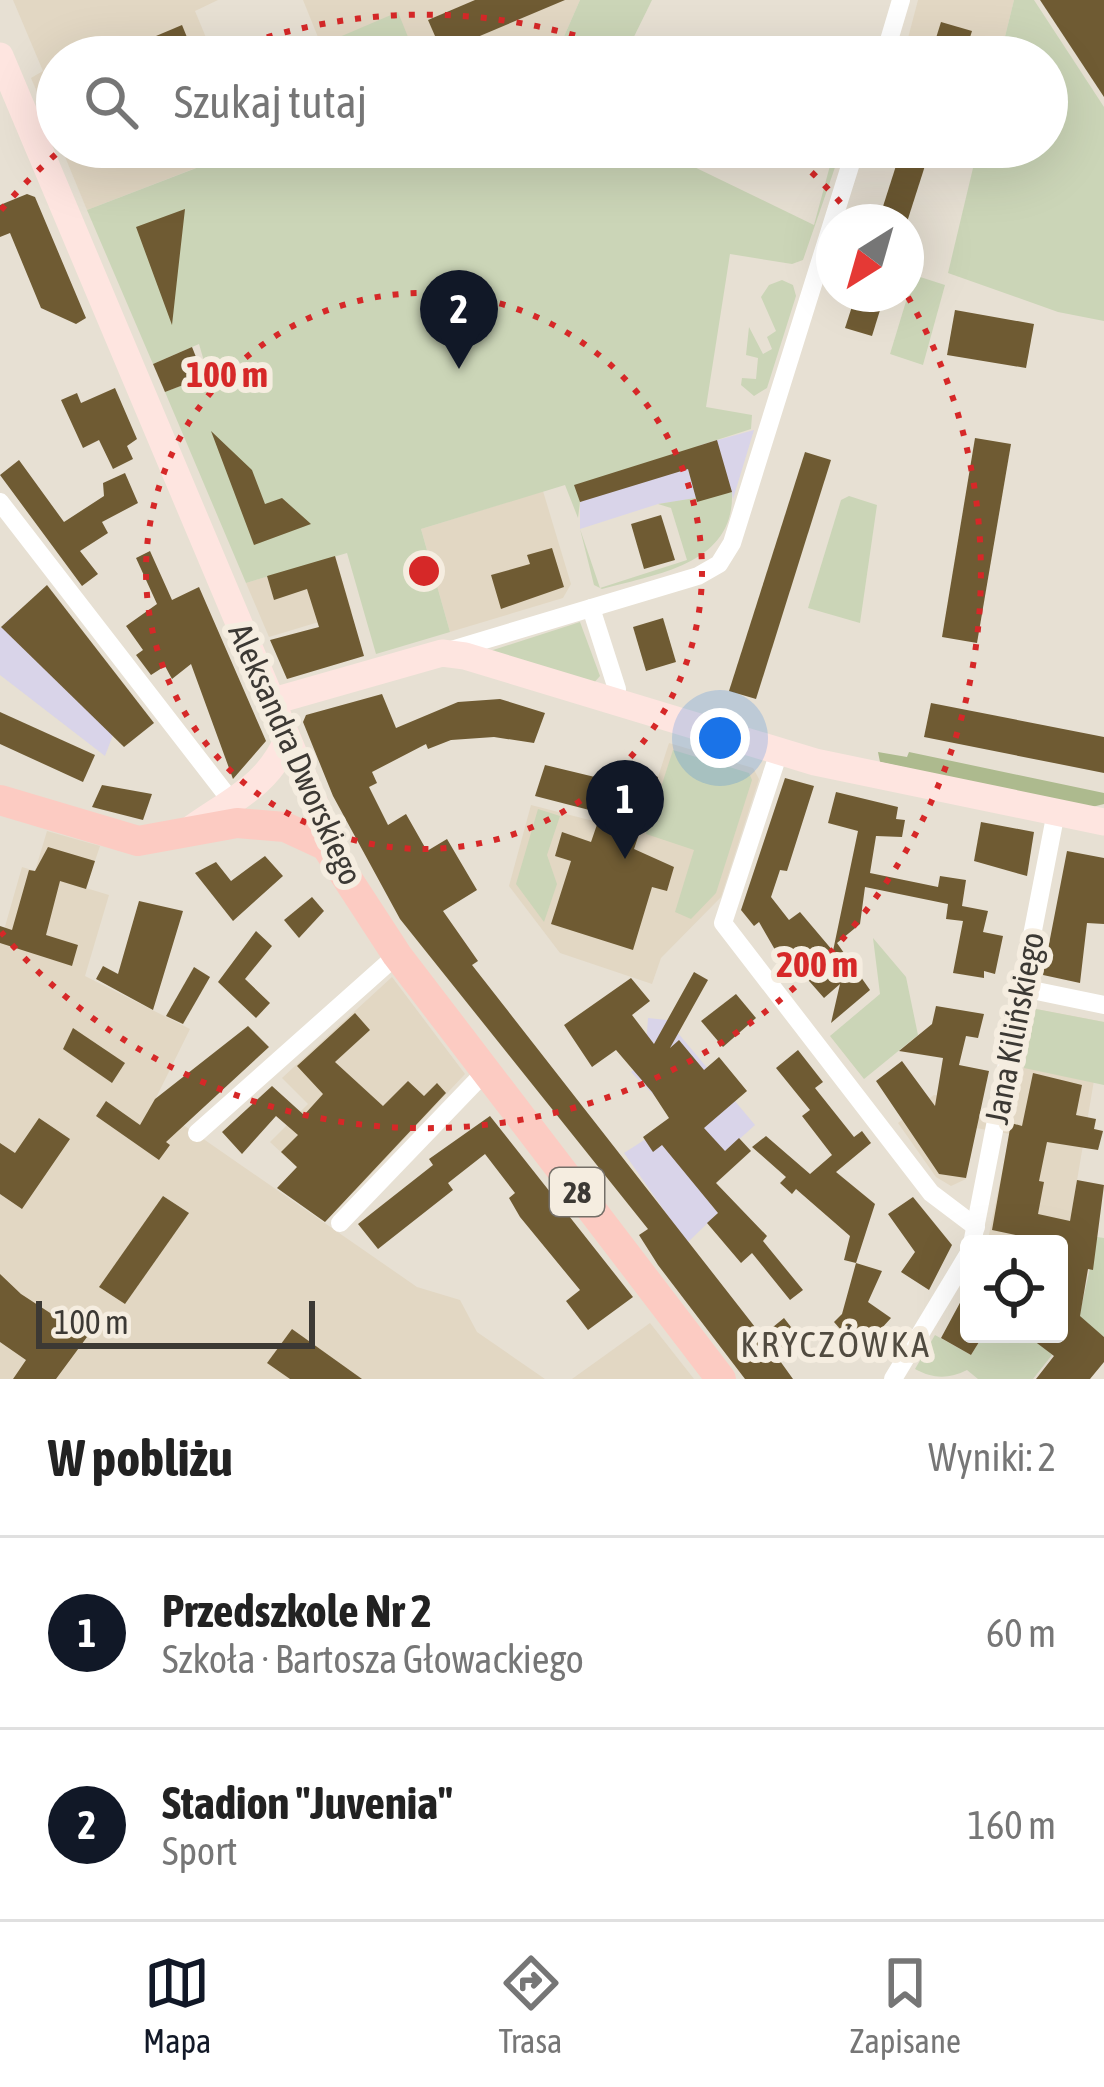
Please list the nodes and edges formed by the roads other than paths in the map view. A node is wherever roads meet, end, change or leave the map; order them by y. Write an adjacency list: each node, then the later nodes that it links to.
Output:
1 (901, 0): 2 (street)
2 (890, 36)
3 (0, 56): 4 (street, Aleksandra Dworskiego)
4 (36, 142)
5 (47, 168): 11 (street, Aleksandra Dworskiego)
6 (849, 168): 8 (street)
7 (0, 502): 16 (street)
8 (591, 608): 9 (street); 10 (street)
9 (442, 653): 10 (street); 11 (street)
10 (614, 701): 13 (street)
11 (270, 702): 12 (street, Aleksandra Dworskiego)
12 (287, 740): 14 (street); 17 (street, Aleksandra Dworskiego)
13 (779, 752): 18 (street); 28 (street)
14 (257, 787): 16 (street); 17 (street)
15 (0, 800): 20 (main road, 28)
16 (232, 802): 20 (street)
17 (317, 808): 21 (street, Aleksandra Dworskiego)
18 (1055, 812): 19 (street); 23 (street, Jana Kilińskiego)
19 (1104, 823)
20 (186, 833): 21 (main road, 28)
21 (337, 856): 22 (main road, Aleksandra Dworskiego / 28)
22 (397, 956): 25 (main road, Aleksandra Dworskiego / 28); 26 (street)
23 (1022, 988): 24 (street); 28 (street, Jana Kilińskiego)
24 (1104, 1004)
25 (486, 1071): 27 (street); 30 (main road, Aleksandra Dworskiego / 28)
26 (197, 1133)
27 (340, 1223)
28 (974, 1235)
29 (960, 1268): 31 (street)
30 (721, 1379)
31 (893, 1379)

